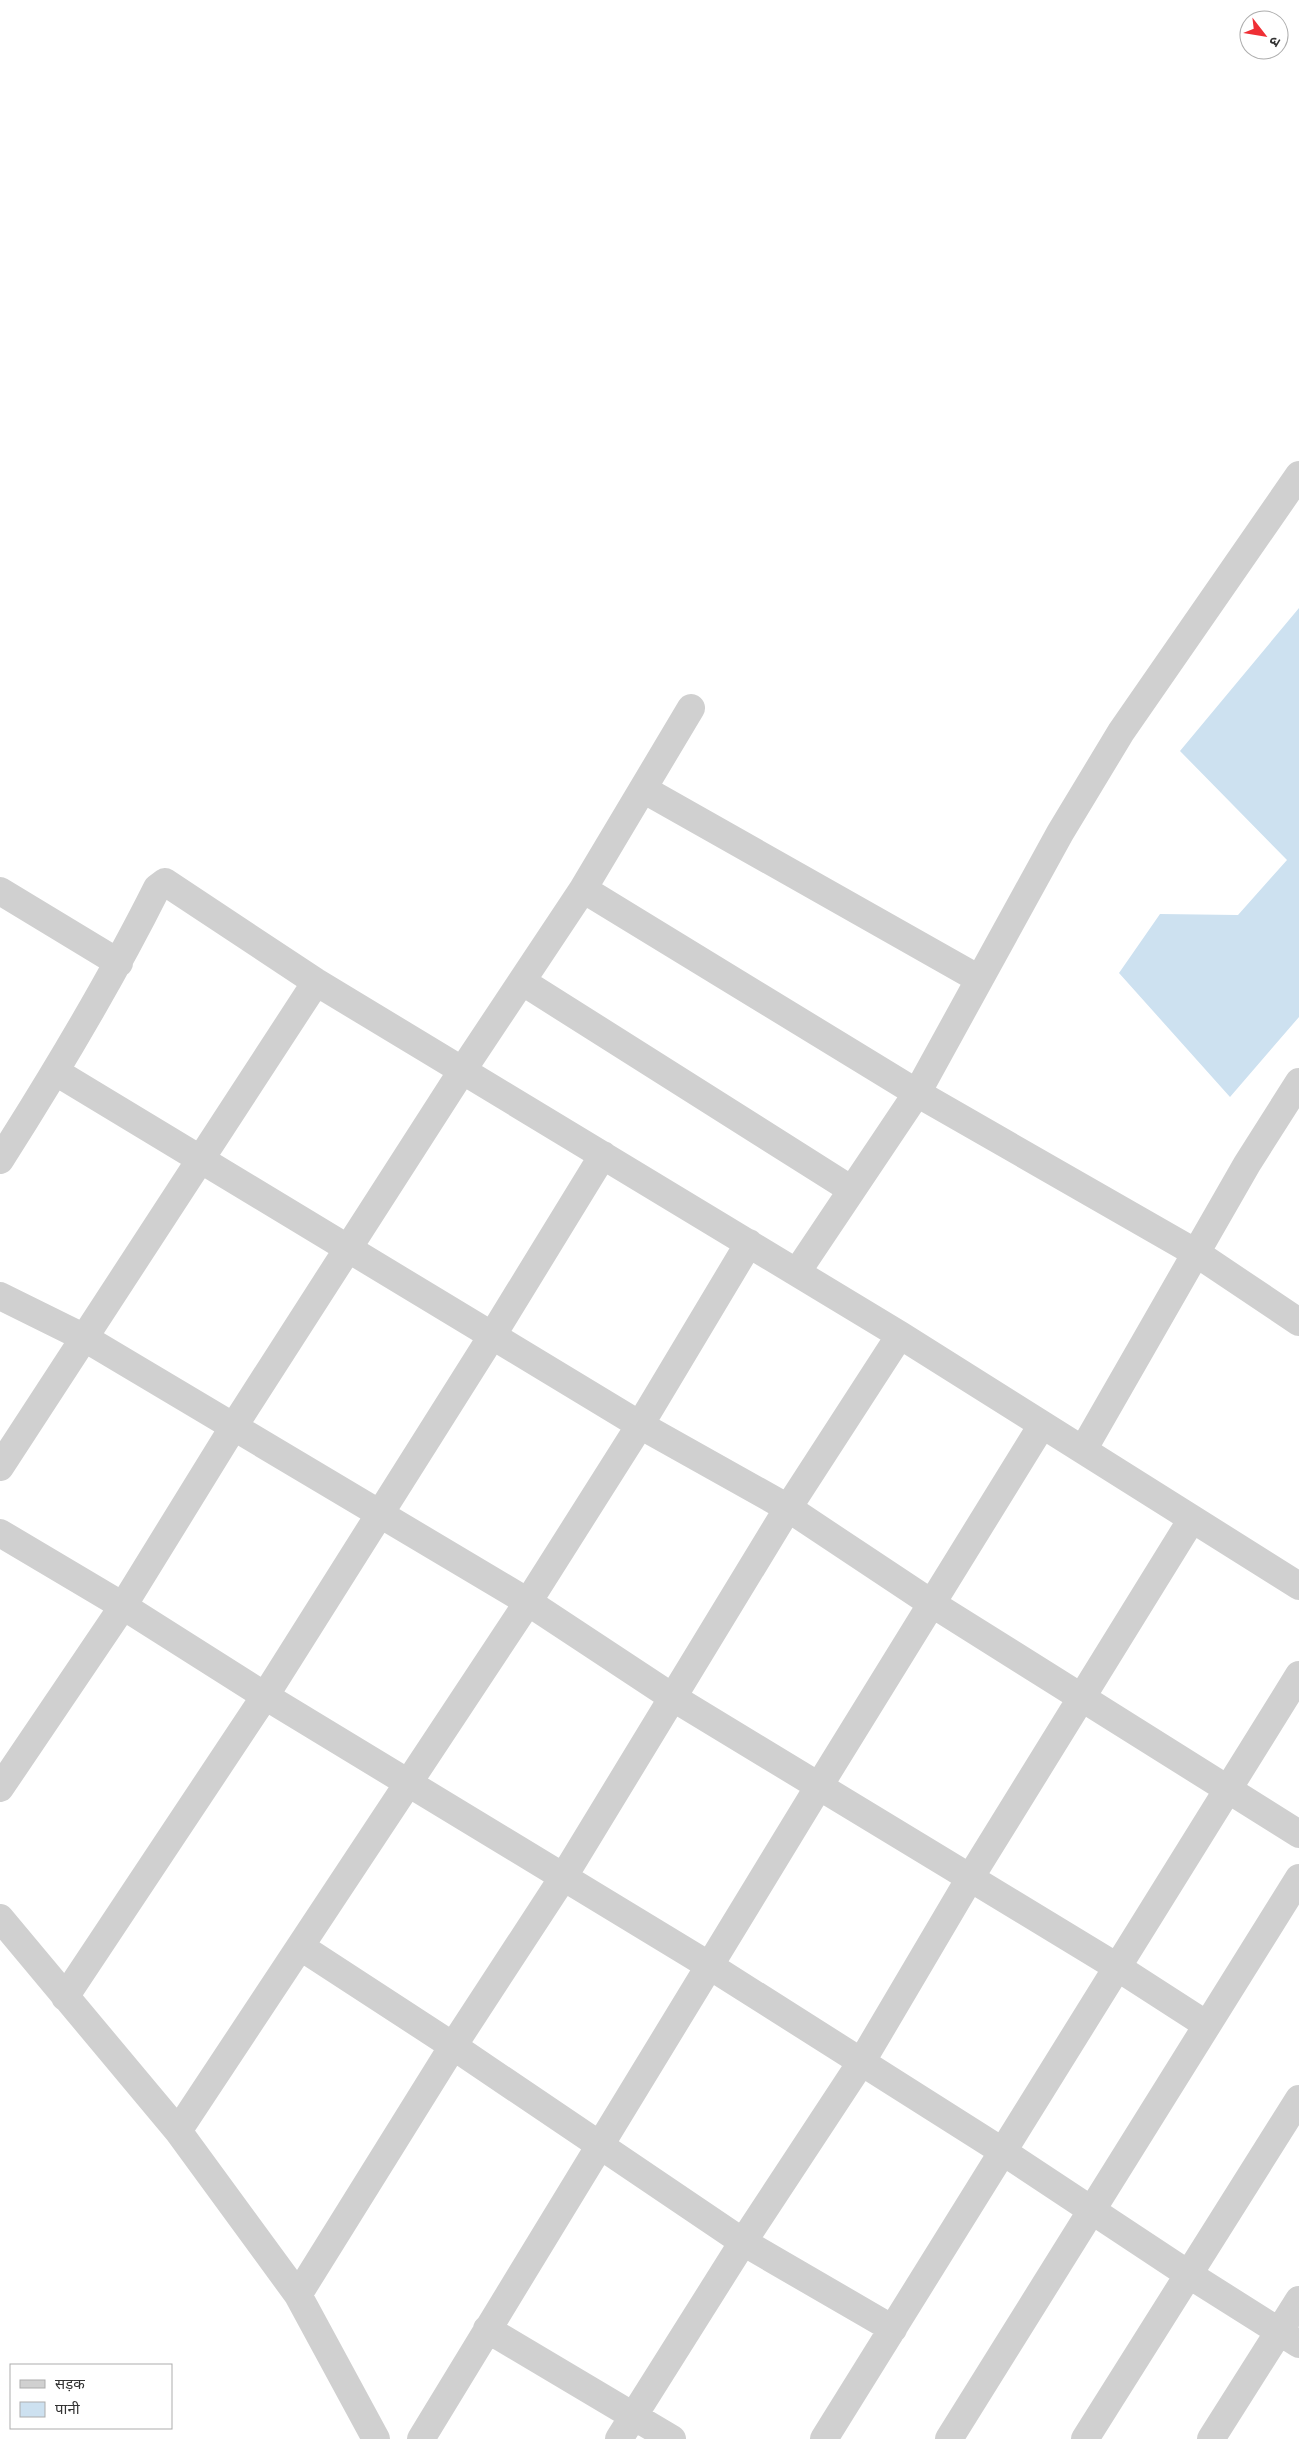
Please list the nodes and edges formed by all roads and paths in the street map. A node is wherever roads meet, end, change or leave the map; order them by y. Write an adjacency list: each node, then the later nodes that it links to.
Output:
1 (1299, 474): 7 (street)
2 (691, 708): 3 (street)
3 (643, 789): 4 (street); 7 (street)
4 (583, 890): 9 (street); 13 (street)
5 (0, 891): 6 (street)
6 (119, 963): 8 (street); 11 (street)
7 (979, 979): 13 (street)
8 (316, 982): 10 (street); 16 (street)
9 (523, 982): 10 (street); 17 (street)
10 (462, 1070): 15 (street); 19 (street)
11 (56, 1072): 14 (street); 16 (street)
12 (1299, 1082): 20 (street)
13 (917, 1093): 17 (street); 20 (street)
14 (4, 1144)
15 (603, 1155): 18 (street); 25 (street)
16 (200, 1159): 19 (street); 26 (street)
17 (852, 1190): 21 (street)
18 (749, 1243): 21 (street); 27 (street)
19 (348, 1248): 25 (street); 29 (street)
20 (1196, 1253): 23 (street); 30 (street)
21 (797, 1272): 24 (street)
22 (0, 1296): 26 (street)
23 (1299, 1322)
24 (900, 1335): 28 (street); 32 (street)
25 (492, 1336): 27 (street); 33 (street)
26 (83, 1337): 29 (street); 31 (street)
27 (640, 1425): 32 (street); 37 (street)
28 (1042, 1425): 30 (street); 38 (street)
29 (234, 1426): 33 (street); 39 (street)
30 (1083, 1450): 34 (street)
31 (0, 1467)
32 (788, 1508): 38 (street); 43 (street)
33 (379, 1514): 37 (street); 41 (street)
34 (1192, 1519): 36 (street); 42 (street)
35 (0, 1533): 39 (street)
36 (1299, 1586)
37 (528, 1602): 43 (street); 44 (street)
38 (932, 1603): 42 (street); 45 (street)
39 (123, 1606): 41 (street); 46 (street)
40 (1299, 1675): 47 (street)
41 (265, 1696): 44 (street); 56 (street)
42 (1082, 1696): 47 (street); 50 (street)
43 (672, 1697): 45 (street); 49 (street)
44 (408, 1782): 49 (street); 53 (street)
45 (819, 1786): 50 (street); 54 (street)
46 (0, 1788)
47 (1228, 1789): 48 (street); 55 (street)
48 (1299, 1834)
49 (564, 1876): 54 (street); 58 (street)
50 (970, 1878): 55 (street); 59 (street)
51 (1299, 1878): 57 (street)
52 (0, 1918): 56 (street)
53 (301, 1947): 58 (street); 61 (street)
54 (710, 1966): 59 (street); 62 (street)
55 (1117, 1967): 57 (street); 63 (street)
56 (65, 1997): 61 (street)
57 (1207, 2025): 64 (street)
58 (453, 2046): 62 (street); 67 (street)
59 (862, 2061): 63 (street); 65 (street)
60 (1299, 2098): 66 (street)
61 (178, 2131): 67 (street)
62 (599, 2145): 65 (street); 69 (street)
63 (1002, 2151): 64 (street); 70 (street)
64 (1090, 2210): 66 (street); 78 (street)
65 (743, 2242): 70 (street); 72 (street)
66 (1188, 2274): 71 (street); 79 (street)
67 (298, 2295): 73 (street)
68 (1299, 2300): 71 (street)
69 (487, 2329): 72 (street); 74 (street)
70 (893, 2329): 77 (street)
71 (1289, 2338): 80 (street)
72 (633, 2416): 75 (street); 76 (street)
73 (376, 2439)
74 (421, 2439)
75 (619, 2439)
76 (672, 2439)
77 (824, 2439)
78 (949, 2439)
79 (1085, 2439)
80 (1211, 2439)

